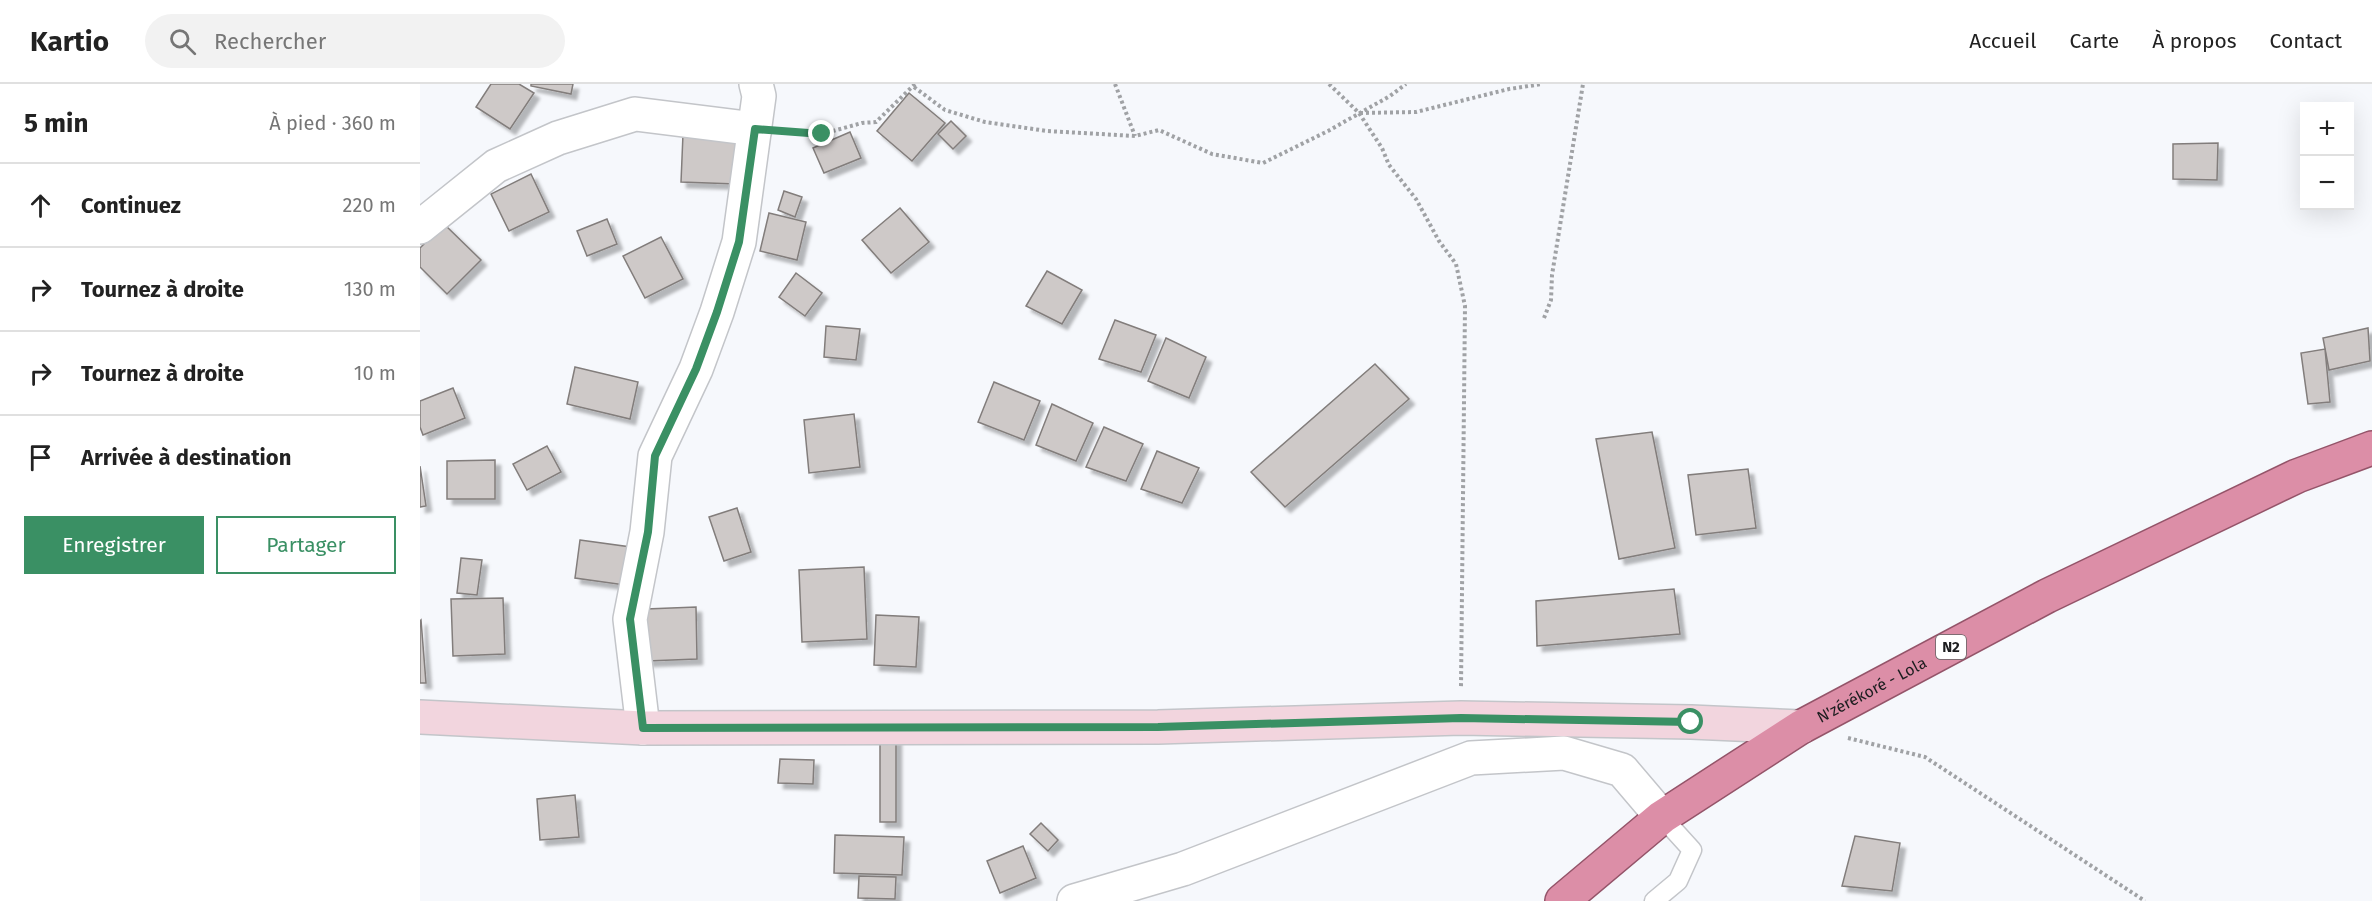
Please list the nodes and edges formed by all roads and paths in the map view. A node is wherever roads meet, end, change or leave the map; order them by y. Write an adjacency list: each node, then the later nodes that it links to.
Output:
1 (756, 84): 9 (street)
2 (1115, 84): 10 (path)
3 (1329, 84): 8 (path)
4 (1406, 84): 8 (path)
5 (1542, 84): 8 (path)
6 (1583, 84): 12 (path)
7 (915, 85): 9 (path); 10 (path)
8 (1359, 112): 10 (path); 15 (path)
9 (755, 129): 11 (street); 17 (street)
10 (1135, 136)
11 (420, 227)
12 (1544, 318)
13 (2372, 448): 16 (highway, N'zérékoré - Lola / N2)
14 (420, 717): 17 (main road)
15 (1461, 718): 16 (main road); 17 (main road)
16 (1801, 727): 18 (highway, N'zérékoré - Lola / N2); 22 (path)
17 (643, 728)
18 (1662, 817): 19 (street); 20 (highway, N'zérékoré - Lola / N2); 21 (lane)
19 (1074, 901)
20 (1562, 901)
21 (1654, 901)
22 (2145, 901)

